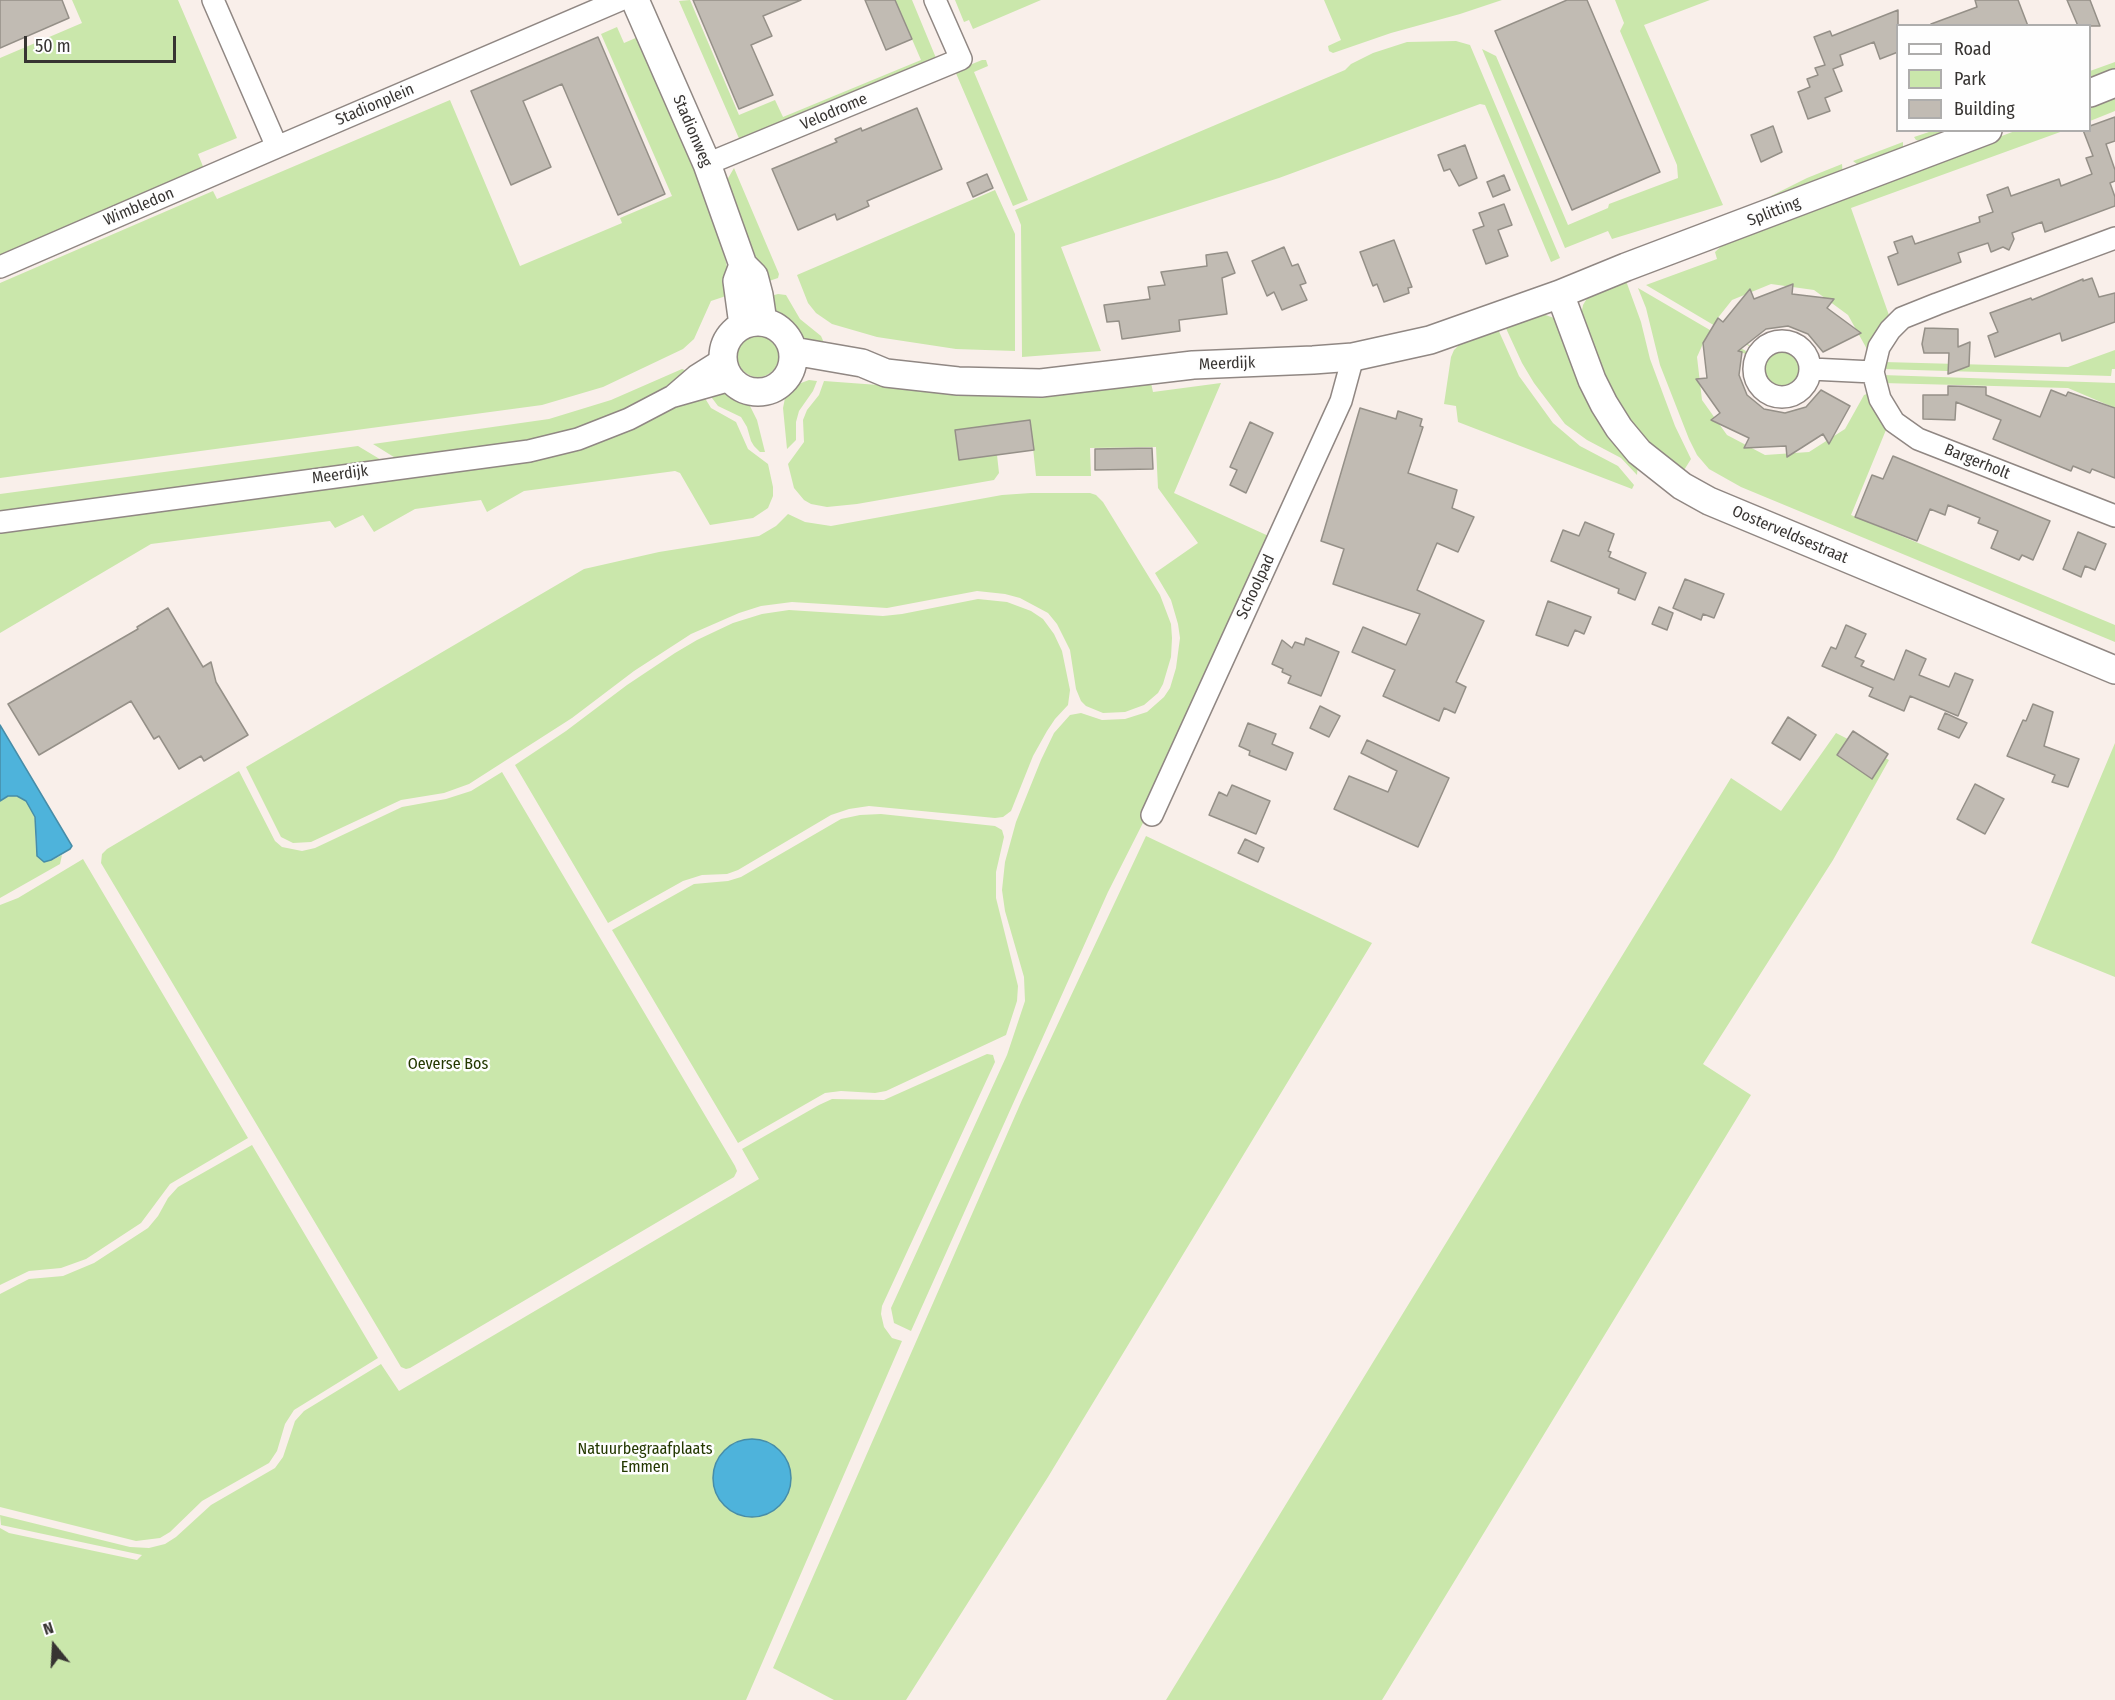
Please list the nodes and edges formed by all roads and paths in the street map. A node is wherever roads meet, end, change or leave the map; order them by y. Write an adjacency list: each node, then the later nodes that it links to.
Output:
1 (213, 0): 8 (street)
2 (620, 0): 8 (street, Stadionplein)
3 (634, 0): 9 (street, Stadionweg)
4 (935, 0): 9 (street, Velodrome)
5 (2115, 83): 6 (street)
6 (2091, 93)
7 (1983, 132): 12 (street, Splitting)
8 (278, 147): 11 (street, Wimbledon)
9 (707, 164): 13 (street, Stadionweg)
10 (2115, 238): 18 (street, Bargerholt)
11 (0, 267)
12 (1560, 294): 14 (street, Meerdijk); 21 (street, Oosterveldsestraat)
13 (753, 323): 15 (street); 17 (street)
14 (1353, 357): 15 (street, Meerdijk); 22 (street, Schoolpad)
15 (791, 363): 17 (street)
16 (1811, 369): 18 (street)
17 (727, 370): 20 (street, Meerdijk)
18 (1874, 372): 19 (street, Bargerholt)
19 (2115, 516)
20 (0, 522)
21 (2115, 670)
22 (1152, 815)

